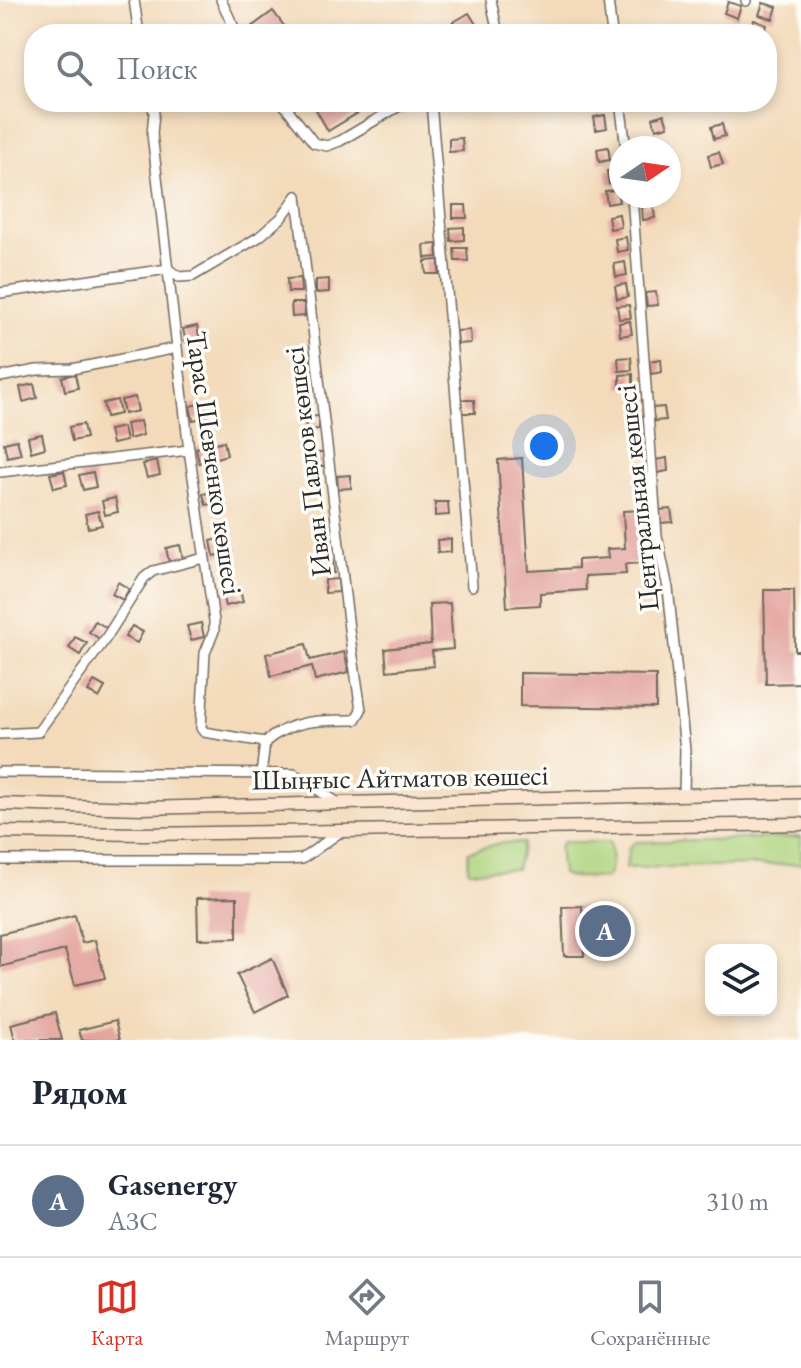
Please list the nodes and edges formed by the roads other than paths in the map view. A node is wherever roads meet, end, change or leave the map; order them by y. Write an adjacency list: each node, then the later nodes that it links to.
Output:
1 (134, 0): 5 (street)
2 (221, 0): 6 (street)
3 (491, 0): 7 (street)
4 (608, 0): 8 (street)
5 (138, 24)
6 (232, 24)
7 (496, 24)
8 (611, 24)
9 (154, 112): 16 (street, Тарас Шевченко көшесі)
10 (290, 112): 11 (street)
11 (389, 112)
12 (432, 112): 23 (street)
13 (621, 112): 14 (street)
14 (624, 136)
15 (633, 208): 29 (street, Центральная көшесі)
16 (168, 269): 17 (street); 18 (street, Тарас Шевченко көшесі); 25 (street, Иван Павлов көшесі)
17 (0, 293)
18 (177, 348): 19 (street); 20 (street, Тарас Шевченко көшесі)
19 (0, 377)
20 (189, 450): 21 (street); 22 (street, Тарас Шевченко көшесі)
21 (0, 472)
22 (204, 558): 24 (street); 25 (street, Тарас Шевченко көшесі)
23 (472, 586)
24 (0, 734)
25 (265, 742): 27 (street)
26 (0, 772): 27 (street)
27 (261, 775): 30 (street)
28 (801, 792): 29 (main road, Шыңғыс Айтматов көшесі)
29 (684, 794): 30 (main road, Шыңғыс Айтматов көшесі)
30 (338, 803): 31 (main road, Шыңғыс Айтматов көшесі)
31 (0, 804)
32 (801, 824): 33 (main road, Шыңғыс Айтматов көшесі)
33 (342, 831): 34 (main road, Шыңғыс Айтматов көшесі); 35 (street)
34 (0, 832)
35 (0, 860)

